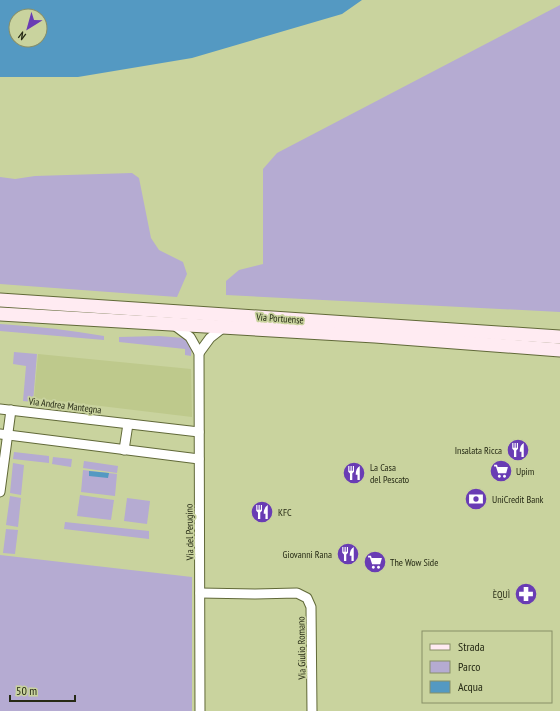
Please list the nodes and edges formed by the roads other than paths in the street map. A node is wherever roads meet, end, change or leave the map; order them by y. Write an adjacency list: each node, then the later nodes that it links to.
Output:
1 (0, 300): 5 (street, Via Portuense)
2 (0, 314): 3 (street, Via Portuense)
3 (171, 324): 4 (street, Via Portuense); 7 (street)
4 (224, 327): 6 (street, Via Portuense); 7 (street)
5 (560, 337)
6 (560, 350)
7 (199, 353): 11 (street, Via del Perugino)
8 (0, 408): 9 (street, Via Andrea Mantegna)
9 (11, 410): 10 (street, Via Andrea Mantegna); 12 (street)
10 (128, 424): 11 (street, Via Andrea Mantegna); 13 (street)
11 (199, 432): 14 (street, Via del Perugino)
12 (3, 435): 13 (street); 15 (street)
13 (124, 450): 14 (street)
14 (199, 460): 16 (street, Via del Perugino)
15 (0, 492)
16 (200, 593): 17 (street, Via del Perugino); 18 (street, Via Giulio Romano)
17 (200, 711)
18 (312, 711)

